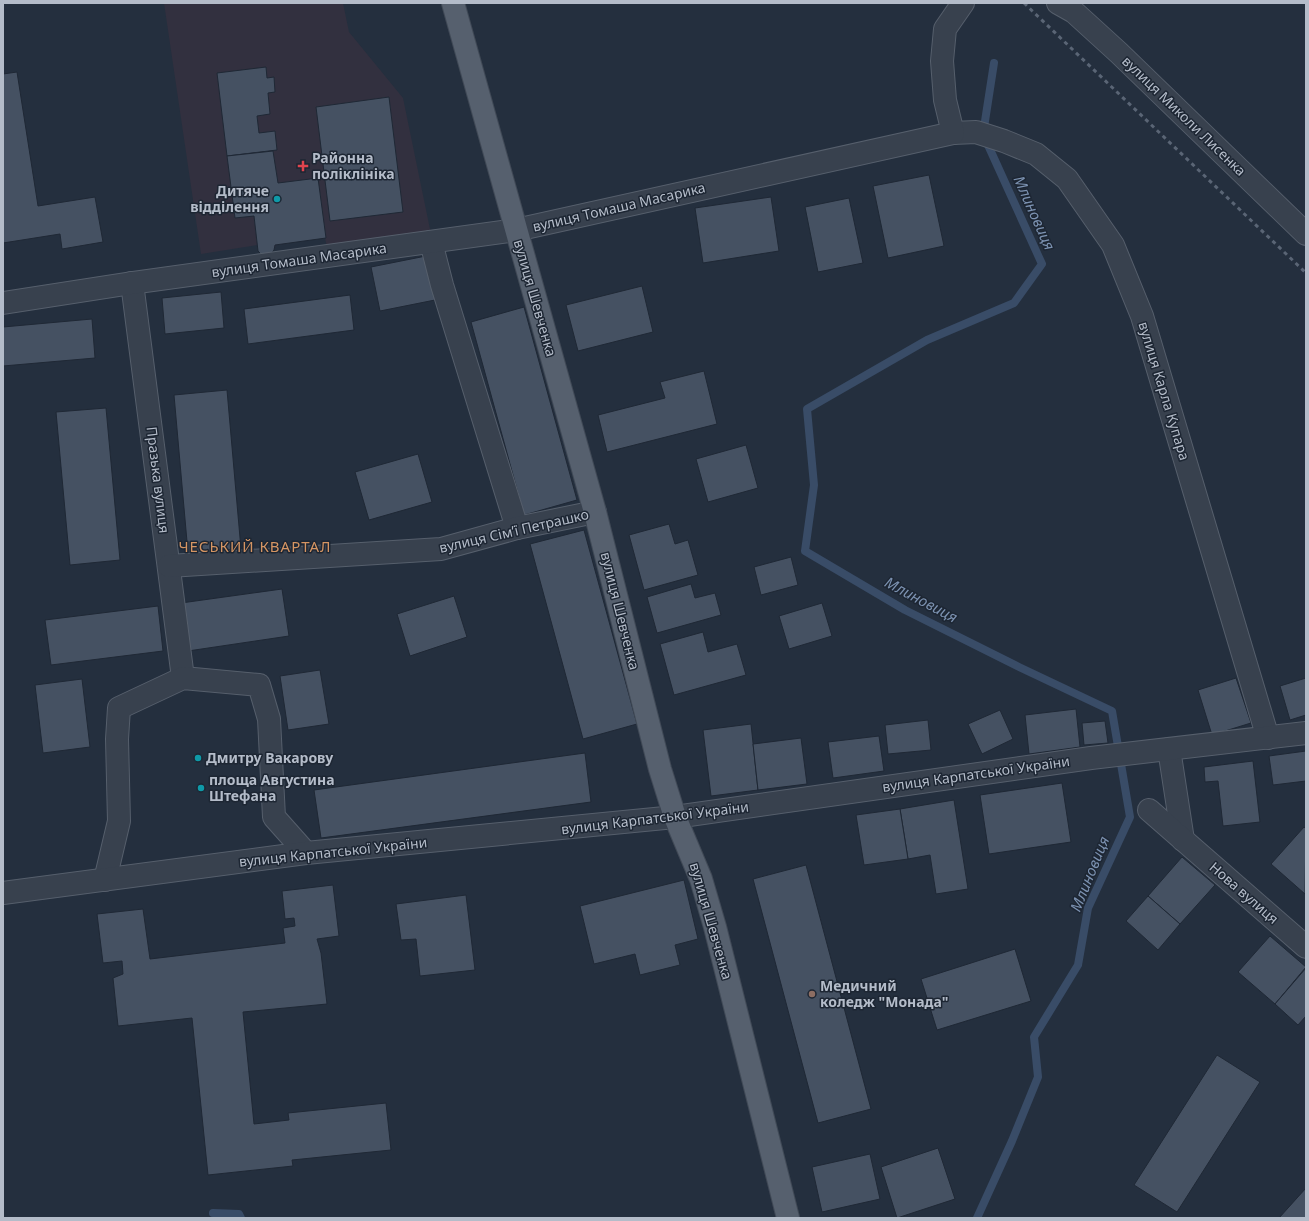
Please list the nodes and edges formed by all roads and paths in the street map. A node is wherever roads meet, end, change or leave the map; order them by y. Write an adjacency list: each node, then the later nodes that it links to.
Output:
1 (453, 3): 5 (main road, вулиця Шевченка)
2 (963, 3): 4 (street)
3 (1058, 3): 6 (street, вулиця Миколи Лисенка)
4 (953, 133): 5 (street, вулиця Томаша Масарика); 15 (street, вулиця Карла Купара)
5 (516, 230): 7 (street, вулиця Томаша Масарика); 10 (main road, вулиця Шевченка)
6 (1306, 234)
7 (431, 242): 8 (street, вулиця Томаша Масарика); 11 (street)
8 (132, 283): 9 (street, вулиця Томаша Масарика); 12 (street, Празька вулиця)
9 (3, 303)
10 (595, 512): 11 (street, вулиця Сімʼї Петрашко); 18 (main road, вулиця Шевченка)
11 (517, 528): 12 (street, вулиця Сімʼї Петрашко)
12 (169, 566): 13 (street, Празька вулиця)
13 (183, 678): 20 (street); 21 (street)
14 (1306, 733): 15 (street, вулиця Карпатської України)
15 (1268, 738): 16 (street, вулиця Карпатської України)
16 (1169, 749): 18 (street, вулиця Карпатської України); 19 (street)
17 (1149, 810): 19 (street, Нова вулиця)
18 (676, 818): 20 (street, вулиця Карпатської України); 24 (main road, вулиця Шевченка)
19 (1183, 840): 23 (street, Нова вулиця)
20 (306, 853): 21 (street, вулиця Карпатської України)
21 (105, 880): 22 (street, вулиця Карпатської України)
22 (3, 893)
23 (1306, 946)
24 (788, 1218)

